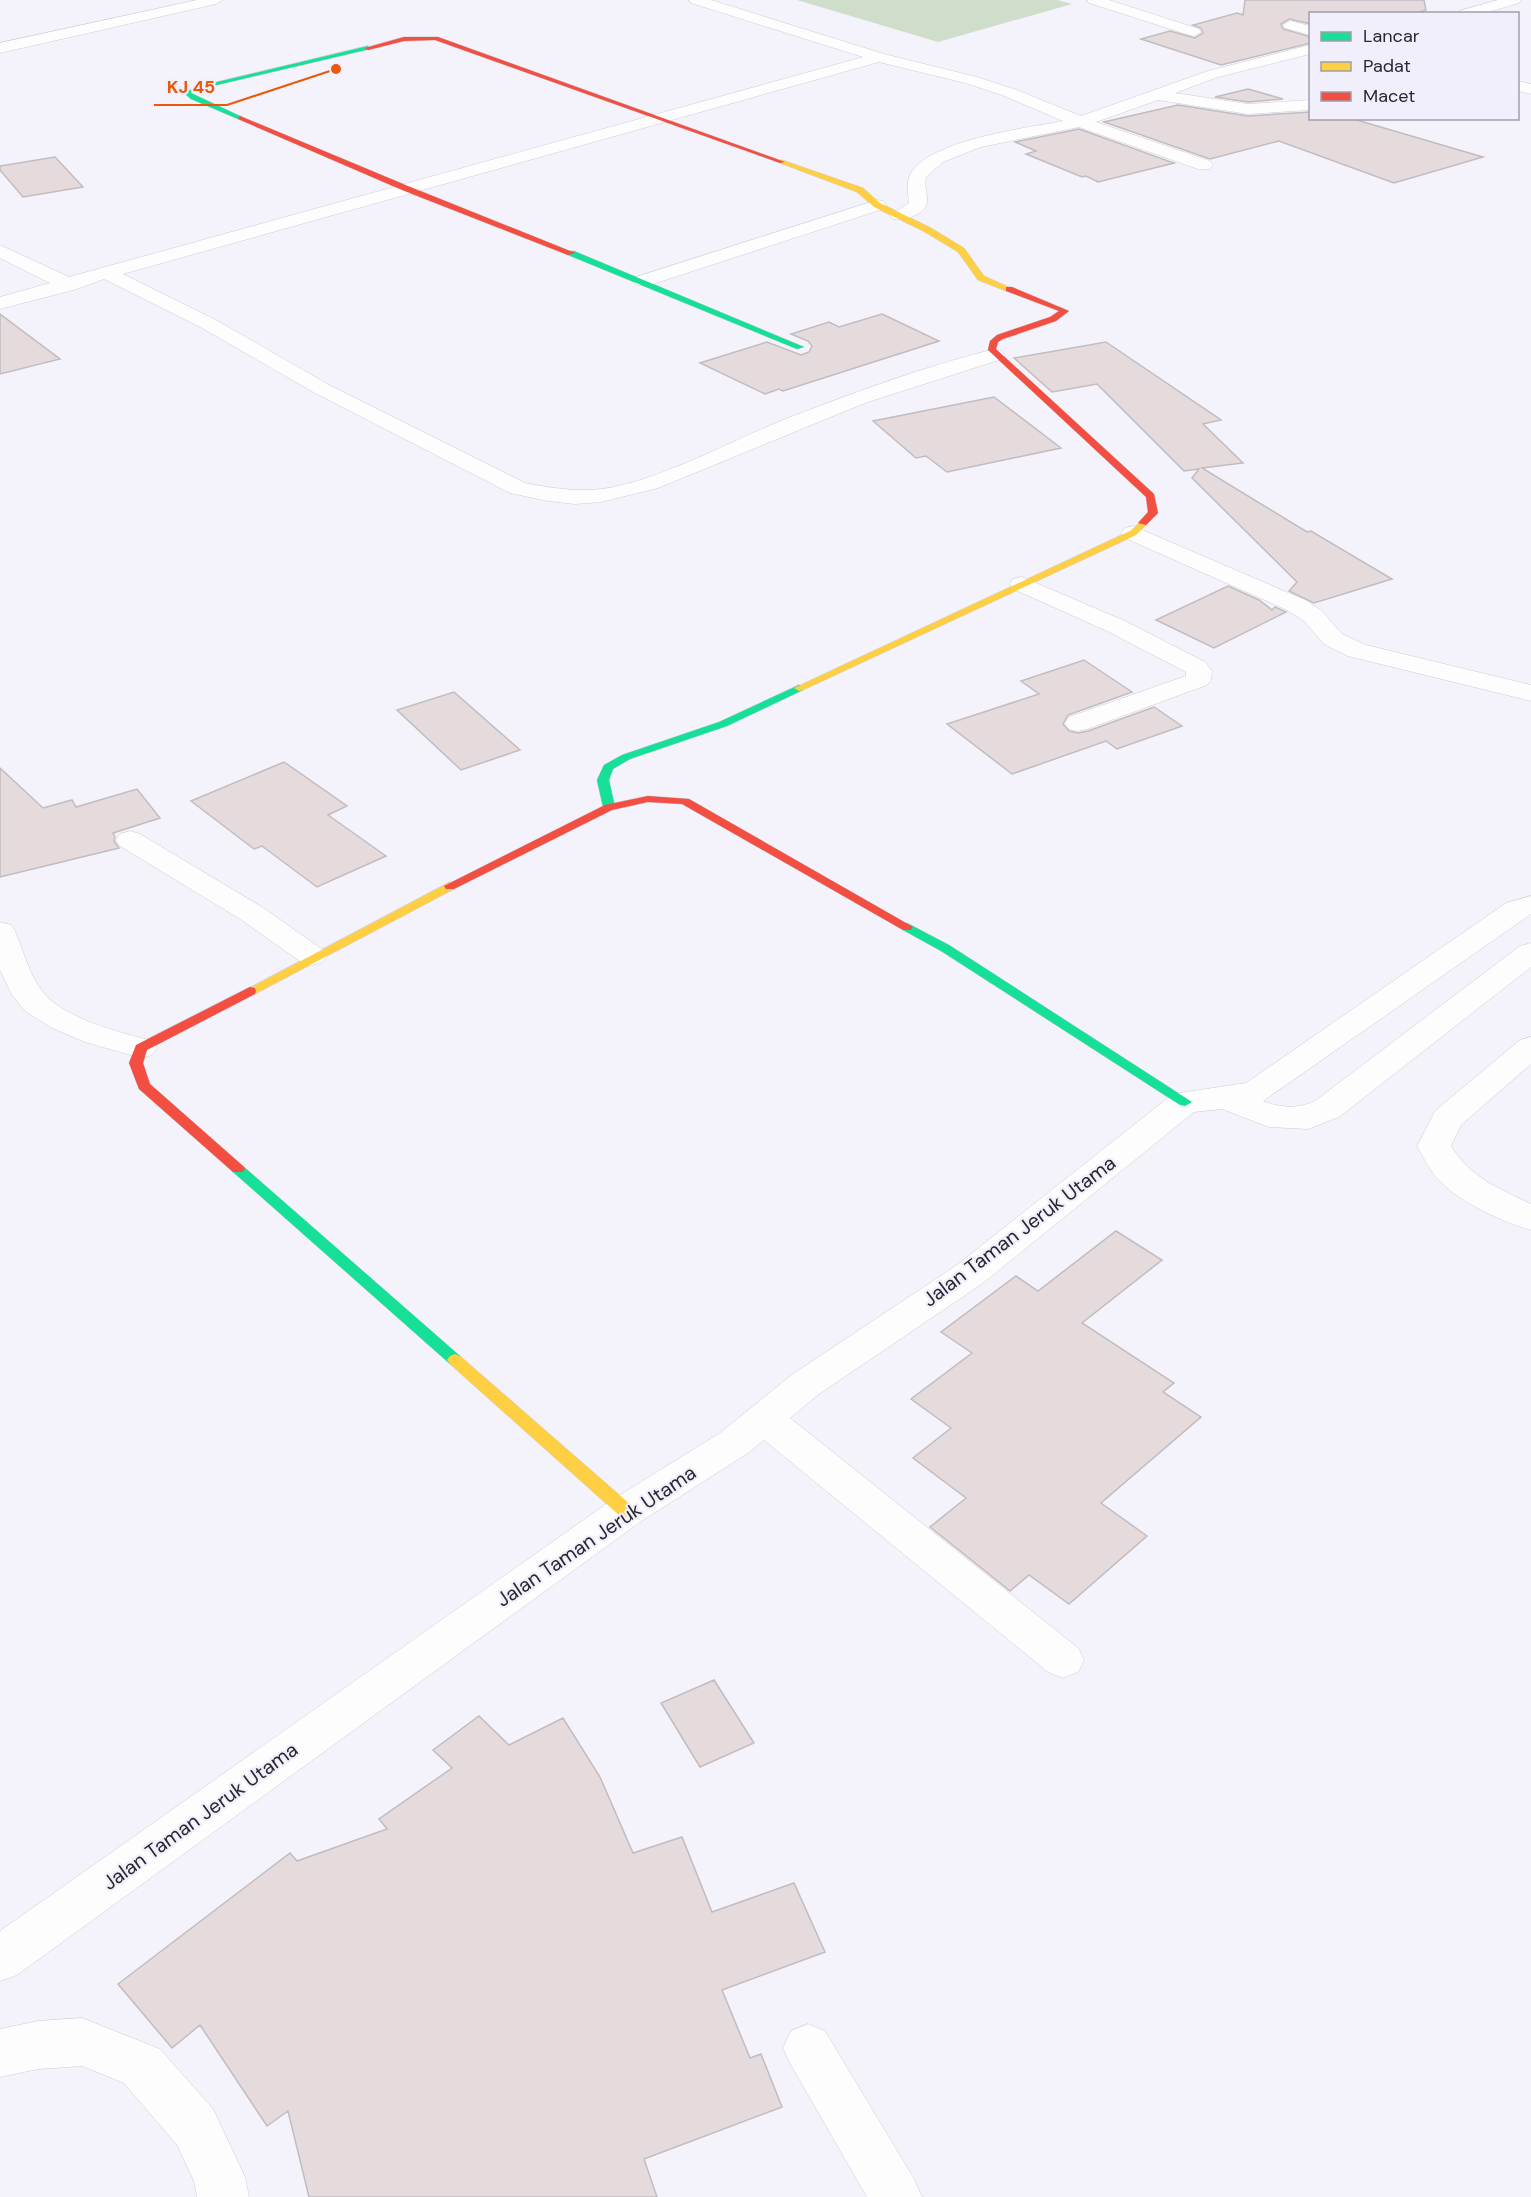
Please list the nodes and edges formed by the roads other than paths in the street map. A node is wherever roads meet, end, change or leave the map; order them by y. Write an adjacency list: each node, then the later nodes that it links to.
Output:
1 (216, 0): 6 (street)
2 (696, 0): 13 (street)
3 (1514, 0): 7 (street)
4 (1105, 1): 10 (street)
5 (138, 4): 6 (street)
6 (159, 12): 11 (street)
7 (1471, 12)
8 (1290, 25): 9 (street)
9 (1309, 30)
10 (1194, 32)
11 (0, 48)
12 (1309, 50): 14 (street)
13 (879, 57): 16 (street); 17 (street)
14 (1159, 95): 15 (street); 17 (street)
15 (1309, 105)
16 (658, 117): 19 (street); 19 (street); 20 (street)
17 (1080, 122): 18 (street); 21 (street)
18 (1204, 165)
19 (405, 188): 23 (street); 24 (street)
20 (877, 205): 21 (street); 24 (street)
21 (899, 215): 28 (street)
22 (0, 251): 25 (street)
23 (108, 274): 25 (street); 28 (street)
24 (643, 281): 27 (street)
25 (70, 285): 26 (street)
26 (0, 303)
27 (800, 346)
28 (995, 355): 29 (street)
29 (1133, 533): 30 (street); 31 (street)
30 (1022, 584): 32 (street); 33 (street)
31 (1531, 693)
32 (1078, 723)
33 (609, 807): 38 (street); 42 (street)
34 (130, 840): 38 (street)
35 (1531, 905): 41 (street)
36 (0, 931): 40 (street)
37 (1531, 952): 41 (street)
38 (312, 956): 40 (street)
39 (1531, 1047): 43 (street)
40 (141, 1048): 45 (street)
41 (1226, 1098): 42 (street)
42 (1185, 1102): 44 (street, Jalan Taman Jeruk Utama)
43 (1531, 1218)
44 (764, 1418): 45 (street, Jalan Taman Jeruk Utama); 46 (street)
45 (627, 1511): 47 (street, Jalan Taman Jeruk Utama)
46 (1064, 1660)
47 (0, 1959)
48 (808, 2048): 51 (street)
49 (0, 2053): 50 (street)
50 (223, 2197)
51 (896, 2197)

